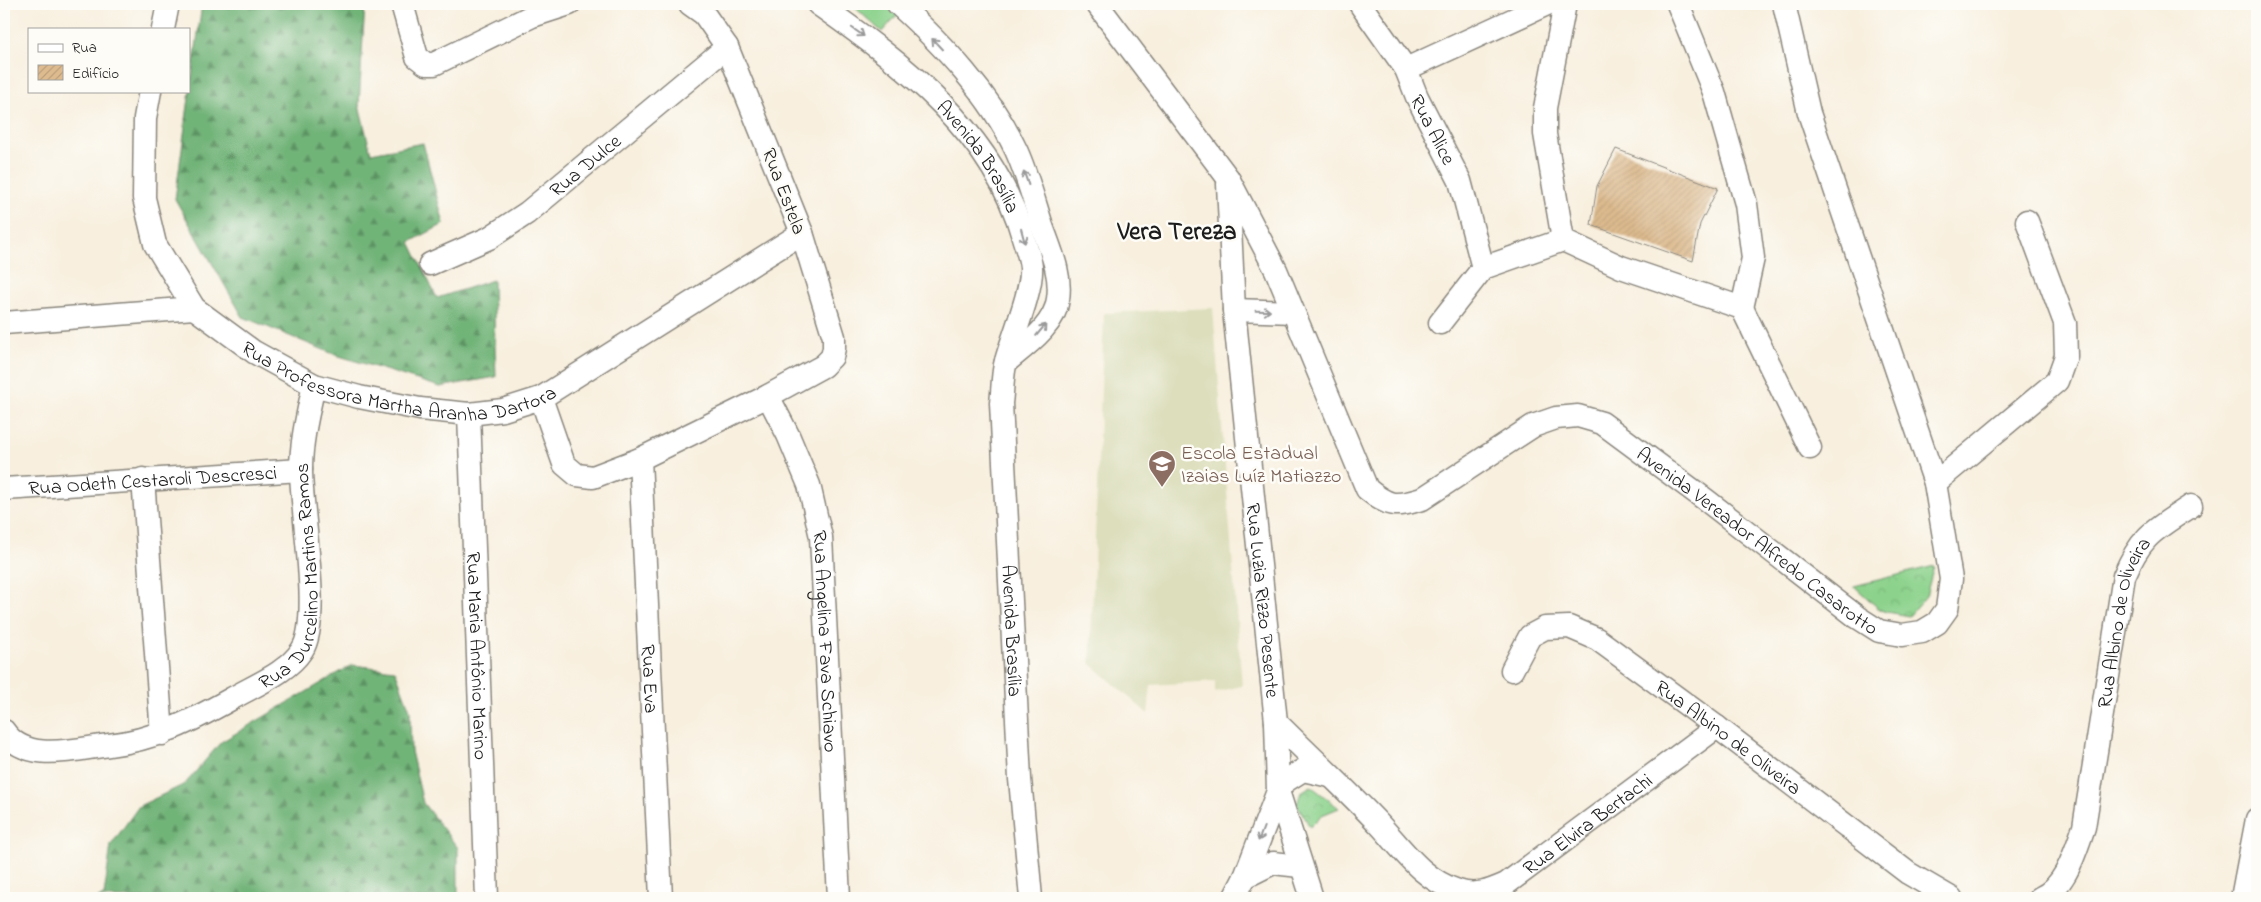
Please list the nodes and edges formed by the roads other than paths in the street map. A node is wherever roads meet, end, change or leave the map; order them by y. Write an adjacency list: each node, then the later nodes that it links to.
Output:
1 (168, 4): 13 (street)
2 (402, 4): 3 (street)
3 (569, 4)
4 (690, 4): 14 (street, Rua Estela)
5 (818, 4): 23 (street, Avenida Brasília, one-way to 23)
6 (898, 4): 21 (street, Avenida Brasília, one-way to 6)
7 (1097, 4): 17 (street, Avenida Vereador Alfredo Casarotto)
8 (1360, 4): 15 (street, Rua Alice)
9 (1547, 4): 15 (street)
10 (1565, 4): 20 (street)
11 (1678, 4): 26 (street)
12 (1784, 4): 40 (street, Avenida Vereador Alfredo Casarotto)
13 (163, 28)
14 (727, 47): 19 (street, Rua Estela); 22 (street, Rua Dulce)
15 (1406, 69): 24 (street, Rua Alice)
16 (150, 92): 25 (street, Rua Professora Martha Aranha Dartora)
17 (1228, 178): 27 (street, Rua Luzia Rizzo Pesente); 28 (street, Avenida Vereador Alfredo Casarotto)
18 (2027, 221): 40 (street)
19 (802, 233): 33 (street, Rua Estela); 34 (street, Rua Professora Martha Aranha Dartora)
20 (1563, 240): 24 (street); 26 (street)
21 (1053, 257): 23 (street); 31 (street, Avenida Brasília, one-way to 21)
22 (430, 264)
23 (1031, 268): 31 (street, Avenida Brasília)
24 (1482, 268): 30 (street)
25 (194, 308): 29 (street); 32 (street, Rua Professora Martha Aranha Dartora)
26 (1742, 308): 36 (street)
27 (1234, 310): 28 (street, one-way to 28); 44 (street, Rua Luzia Rizzo Pesente)
28 (1293, 312): 40 (street, Avenida Vereador Alfredo Casarotto)
29 (5, 317)
30 (1440, 322)
31 (1005, 363): 56 (street, Avenida Brasília)
32 (314, 385): 35 (street, Rua Professora Martha Aranha Dartora); 38 (street, Rua Durcelino Martins Ramos)
33 (768, 396): 37 (street); 55 (street, Rua Angelina Fava Schiavo)
34 (541, 398): 35 (street, Rua Professora Martha Aranha Dartora); 37 (street)
35 (469, 414): 53 (street, Rua Maria Antônio Marino)
36 (1810, 448)
37 (640, 459): 54 (street, Rua Eva)
38 (301, 470): 39 (street, Rua Odeth Cestaroli Descresci); 47 (street, Rua Durcelino Martins Ramos)
39 (143, 479): 41 (street, Rua Odeth Cestaroli Descresci); 47 (street)
40 (1935, 483)
41 (4, 489)
42 (2191, 506): 60 (street, Rua Albino de Oliveira)
43 (1512, 670): 45 (street, Rua Albino de Oliveira)
44 (1276, 722): 48 (street, Rua Elvira Bertachi); 49 (street, Rua Luzia Rizzo Pesente)
45 (1718, 727): 48 (street, Rua Elvira Bertachi); 59 (street, Rua Albino de Oliveira)
46 (4, 731): 47 (street, Rua Durcelino Martins Ramos)
47 (162, 734)
48 (1330, 776): 49 (street)
49 (1278, 791): 51 (street, Rua Luzia Rizzo Pesente); 52 (street, one-way to 52)
50 (2257, 819): 61 (street)
51 (1300, 866): 52 (street); 58 (street, Rua Luzia Rizzo Pesente)
52 (1245, 877): 57 (street)
53 (488, 898)
54 (661, 898)
55 (839, 898)
56 (1031, 898)
57 (1234, 898)
58 (1312, 898)
59 (1951, 898)
60 (2040, 898)
61 (2242, 898)

